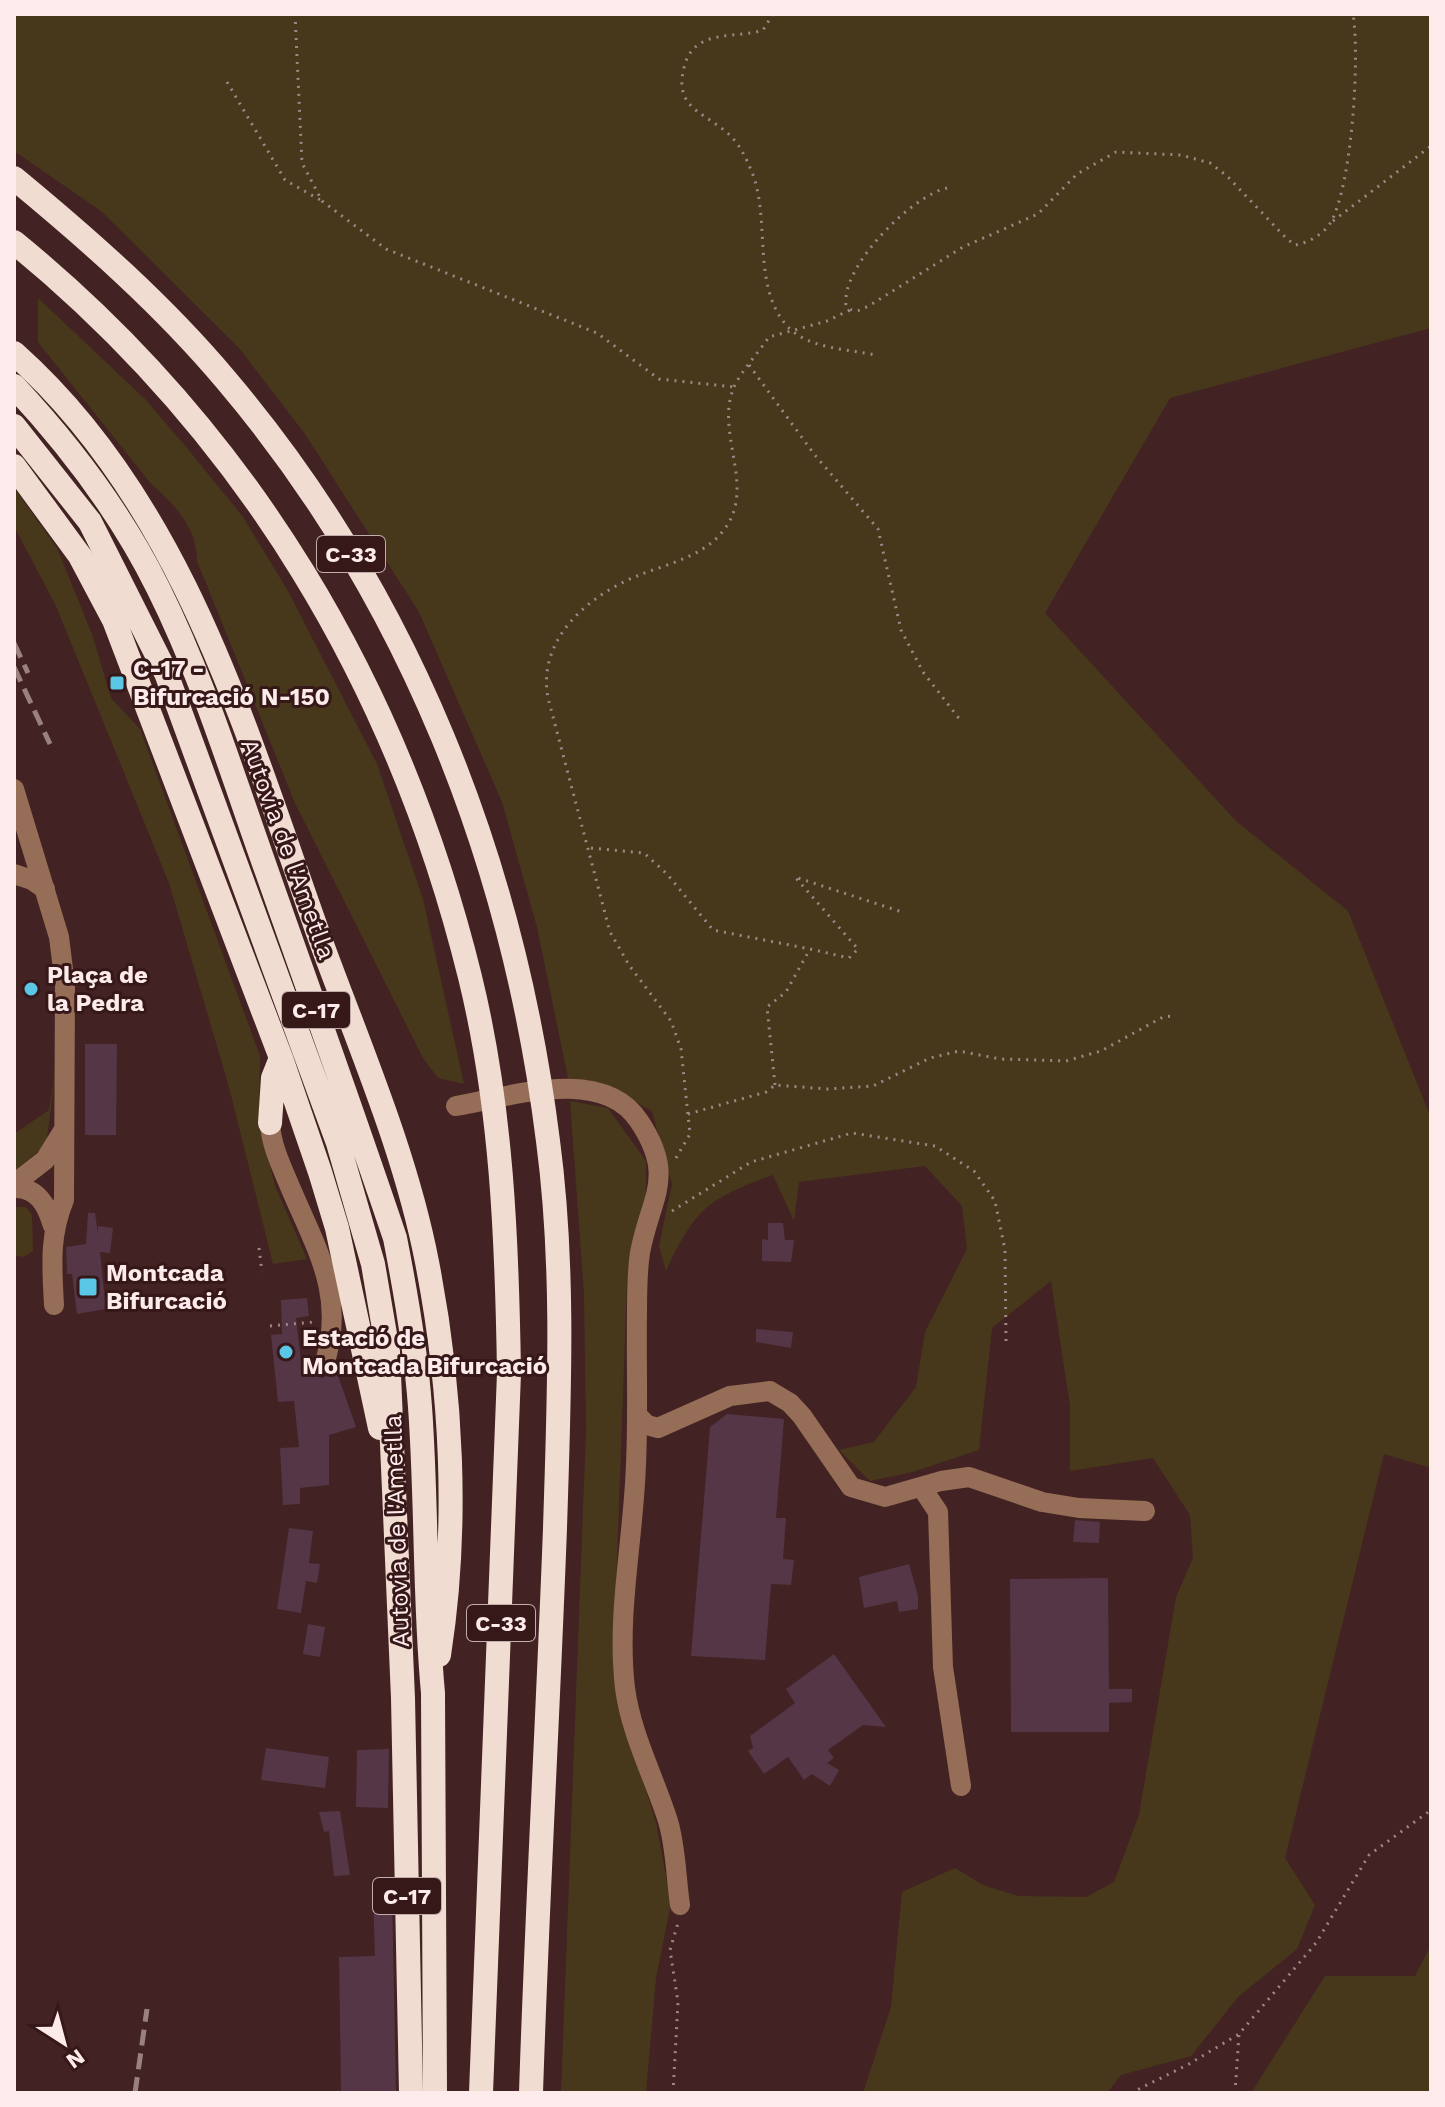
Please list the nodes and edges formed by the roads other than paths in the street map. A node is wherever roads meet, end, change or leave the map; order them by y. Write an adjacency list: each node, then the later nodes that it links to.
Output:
1 (14, 178): 32 (highway, C-33)
2 (14, 242): 31 (highway, C-33)
3 (14, 353): 26 (highway)
4 (14, 386): 26 (highway, Autovia de l'Ametlla / C-17)
5 (14, 426): 23 (highway, Autovia de l'Ametlla / C-17)
6 (14, 466): 13 (highway)
7 (15, 793): 8 (street); 10 (street)
8 (14, 830)
9 (14, 839): 10 (street)
10 (33, 850): 12 (street)
11 (14, 874): 12 (street)
12 (45, 889): 17 (street)
13 (281, 1058): 15 (highway); 16 (highway)
14 (456, 1106): 22 (street)
15 (301, 1114): 16 (highway); 23 (highway)
16 (270, 1123): 21 (street)
17 (63, 1131): 18 (street); 19 (street)
18 (14, 1186): 19 (street)
19 (53, 1226): 20 (street)
20 (54, 1305)
21 (324, 1365)
22 (639, 1417): 24 (street); 28 (street)
23 (392, 1452): 29 (highway, Autovia de l'Ametlla / C-17)
24 (922, 1488): 25 (street); 27 (street)
25 (1145, 1511)
26 (433, 1693): 30 (highway, Autovia de l'Ametlla / C-17)
27 (961, 1786)
28 (680, 1905)
29 (411, 2093)
30 (435, 2093)
31 (481, 2093)
32 (531, 2093)

